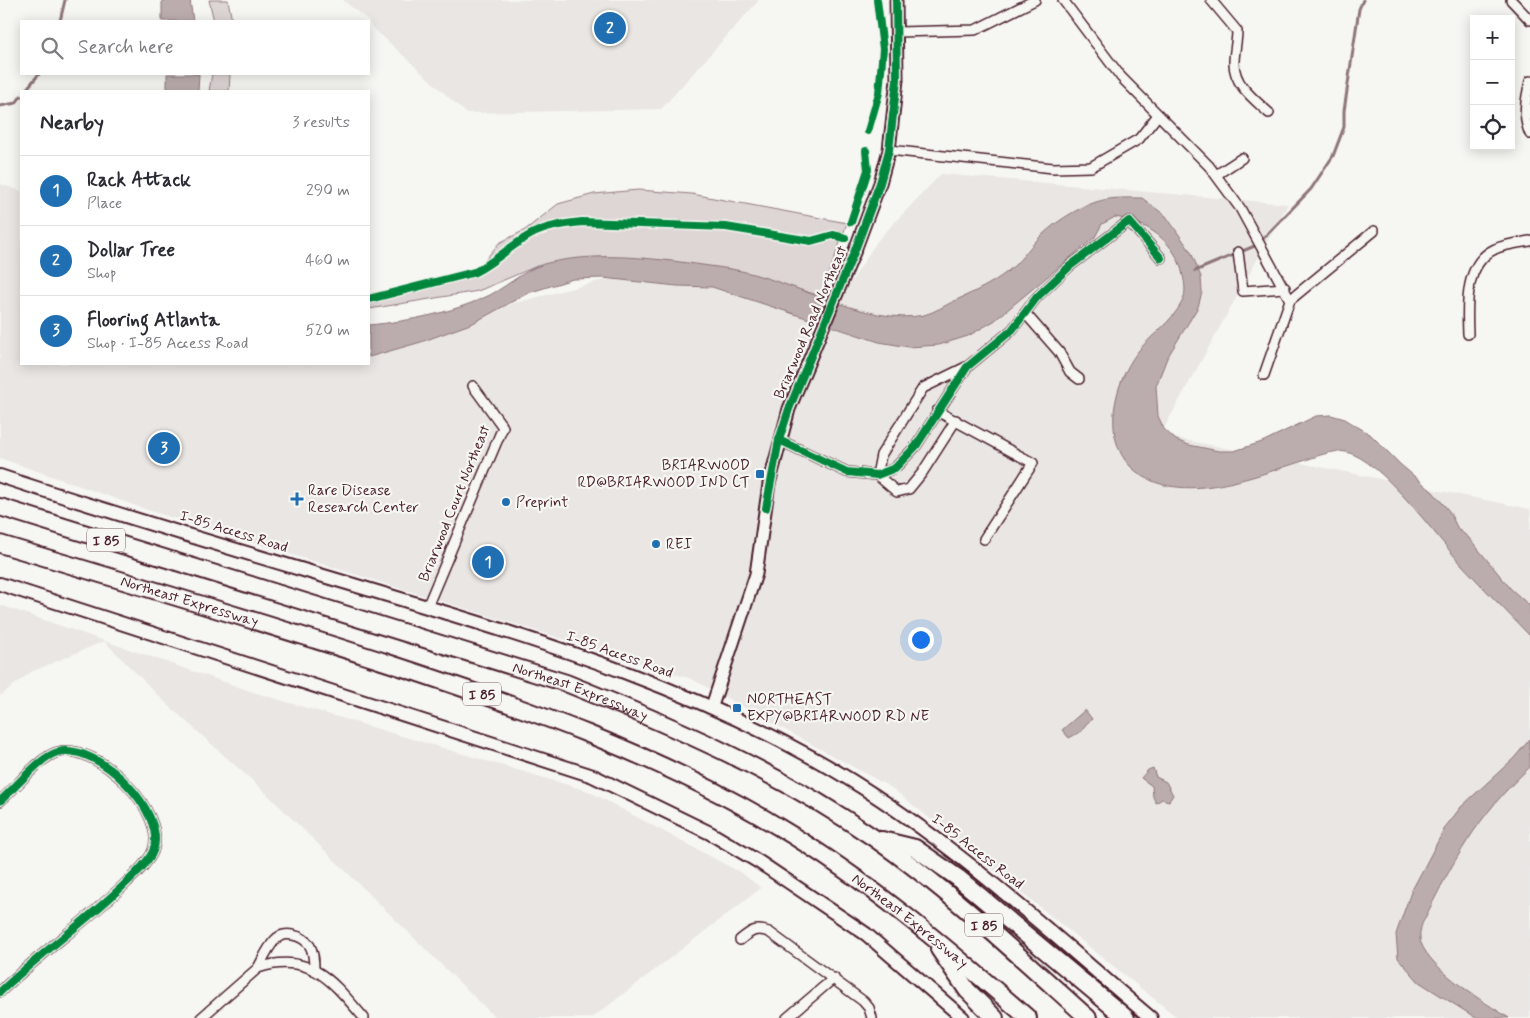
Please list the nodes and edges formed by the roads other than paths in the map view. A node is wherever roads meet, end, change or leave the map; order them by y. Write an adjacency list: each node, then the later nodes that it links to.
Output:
1 (896, 0): 7 (street, Briarwood Road Northeast)
2 (1035, 0): 7 (street)
3 (1063, 0): 10 (street)
4 (1511, 0): 6 (street)
5 (1213, 1): 9 (street)
6 (1530, 20)
7 (897, 32): 12 (street, Briarwood Road Northeast)
8 (1530, 81): 11 (street)
9 (1269, 113)
10 (1158, 115): 12 (street); 14 (street)
11 (1530, 134)
12 (889, 150): 29 (street, Briarwood Road Northeast)
13 (1242, 158): 14 (street)
14 (1216, 175): 19 (street)
15 (1374, 231): 20 (street)
16 (1530, 241): 22 (street)
17 (1238, 252): 19 (street)
18 (1161, 258): 21 (street)
19 (1285, 288): 20 (street)
20 (1290, 300): 24 (street)
21 (1025, 313): 23 (street); 25 (street)
22 (1468, 334)
23 (967, 367): 27 (street); 31 (street)
24 (1264, 374)
25 (1079, 379)
26 (473, 386): 36 (street, Briarwood Court Northeast)
27 (937, 411): 28 (street); 31 (street)
28 (956, 420): 31 (street); 33 (street)
29 (779, 440): 31 (street); 37 (street, Briarwood Road Northeast)
30 (0, 476): 36 (main road, I-85 Access Road)
31 (877, 476)
32 (0, 507): 39 (highway, Northeast Expressway / I 85)
33 (984, 539)
34 (0, 544): 40 (highway, Northeast Expressway / I 85)
35 (0, 584): 50 (main road)
36 (427, 607): 37 (main road, I-85 Access Road)
37 (712, 706): 55 (main road, I-85 Access Road)
38 (0, 801): 45 (street)
39 (875, 838): 53 (highway, Northeast Expressway / I 85); 54 (highway)
40 (925, 929): 51 (highway); 52 (highway, Northeast Expressway / I 85)
41 (740, 940): 44 (street)
42 (258, 968): 43 (street); 43 (street); 46 (street)
43 (314, 970): 47 (street)
44 (834, 978): 48 (street); 49 (street)
45 (0, 992)
46 (202, 1018)
47 (364, 1018)
48 (786, 1018)
49 (872, 1018)
50 (963, 1018)
51 (995, 1018)
52 (1028, 1018)
53 (1088, 1018)
54 (1126, 1018)
55 (1151, 1018)

